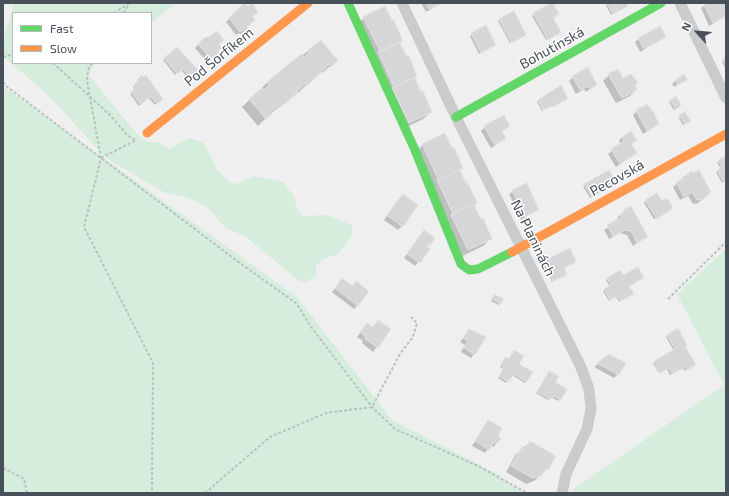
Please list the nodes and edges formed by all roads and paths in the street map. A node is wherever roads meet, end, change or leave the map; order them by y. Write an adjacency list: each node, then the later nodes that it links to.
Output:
1 (129, 3): 7 (path); 8 (path)
2 (308, 3): 15 (street, Pod Šorfíkem)
3 (350, 3): 20 (street, Pecovská)
4 (402, 3): 14 (street, Na Planinách)
5 (661, 3): 14 (street, Bohutínská)
6 (680, 3): 13 (street)
7 (116, 12)
8 (124, 12)
9 (54, 64): 12 (path)
10 (91, 64): 12 (path)
11 (3, 82): 18 (path)
12 (90, 96): 17 (path); 18 (path)
13 (726, 98)
14 (456, 117): 20 (street, Na Planinách)
15 (147, 133): 17 (path)
16 (726, 134): 20 (street, Pecovská)
17 (137, 140): 18 (path)
18 (101, 158): 23 (path); 26 (path)
19 (726, 242): 21 (path)
20 (521, 247): 29 (street, Na Planinách)
21 (668, 299)
22 (412, 317): 23 (path)
23 (372, 407): 27 (path); 28 (path)
24 (3, 468): 25 (path)
25 (27, 493)
26 (152, 493)
27 (205, 493)
28 (526, 493)
29 (562, 493)

